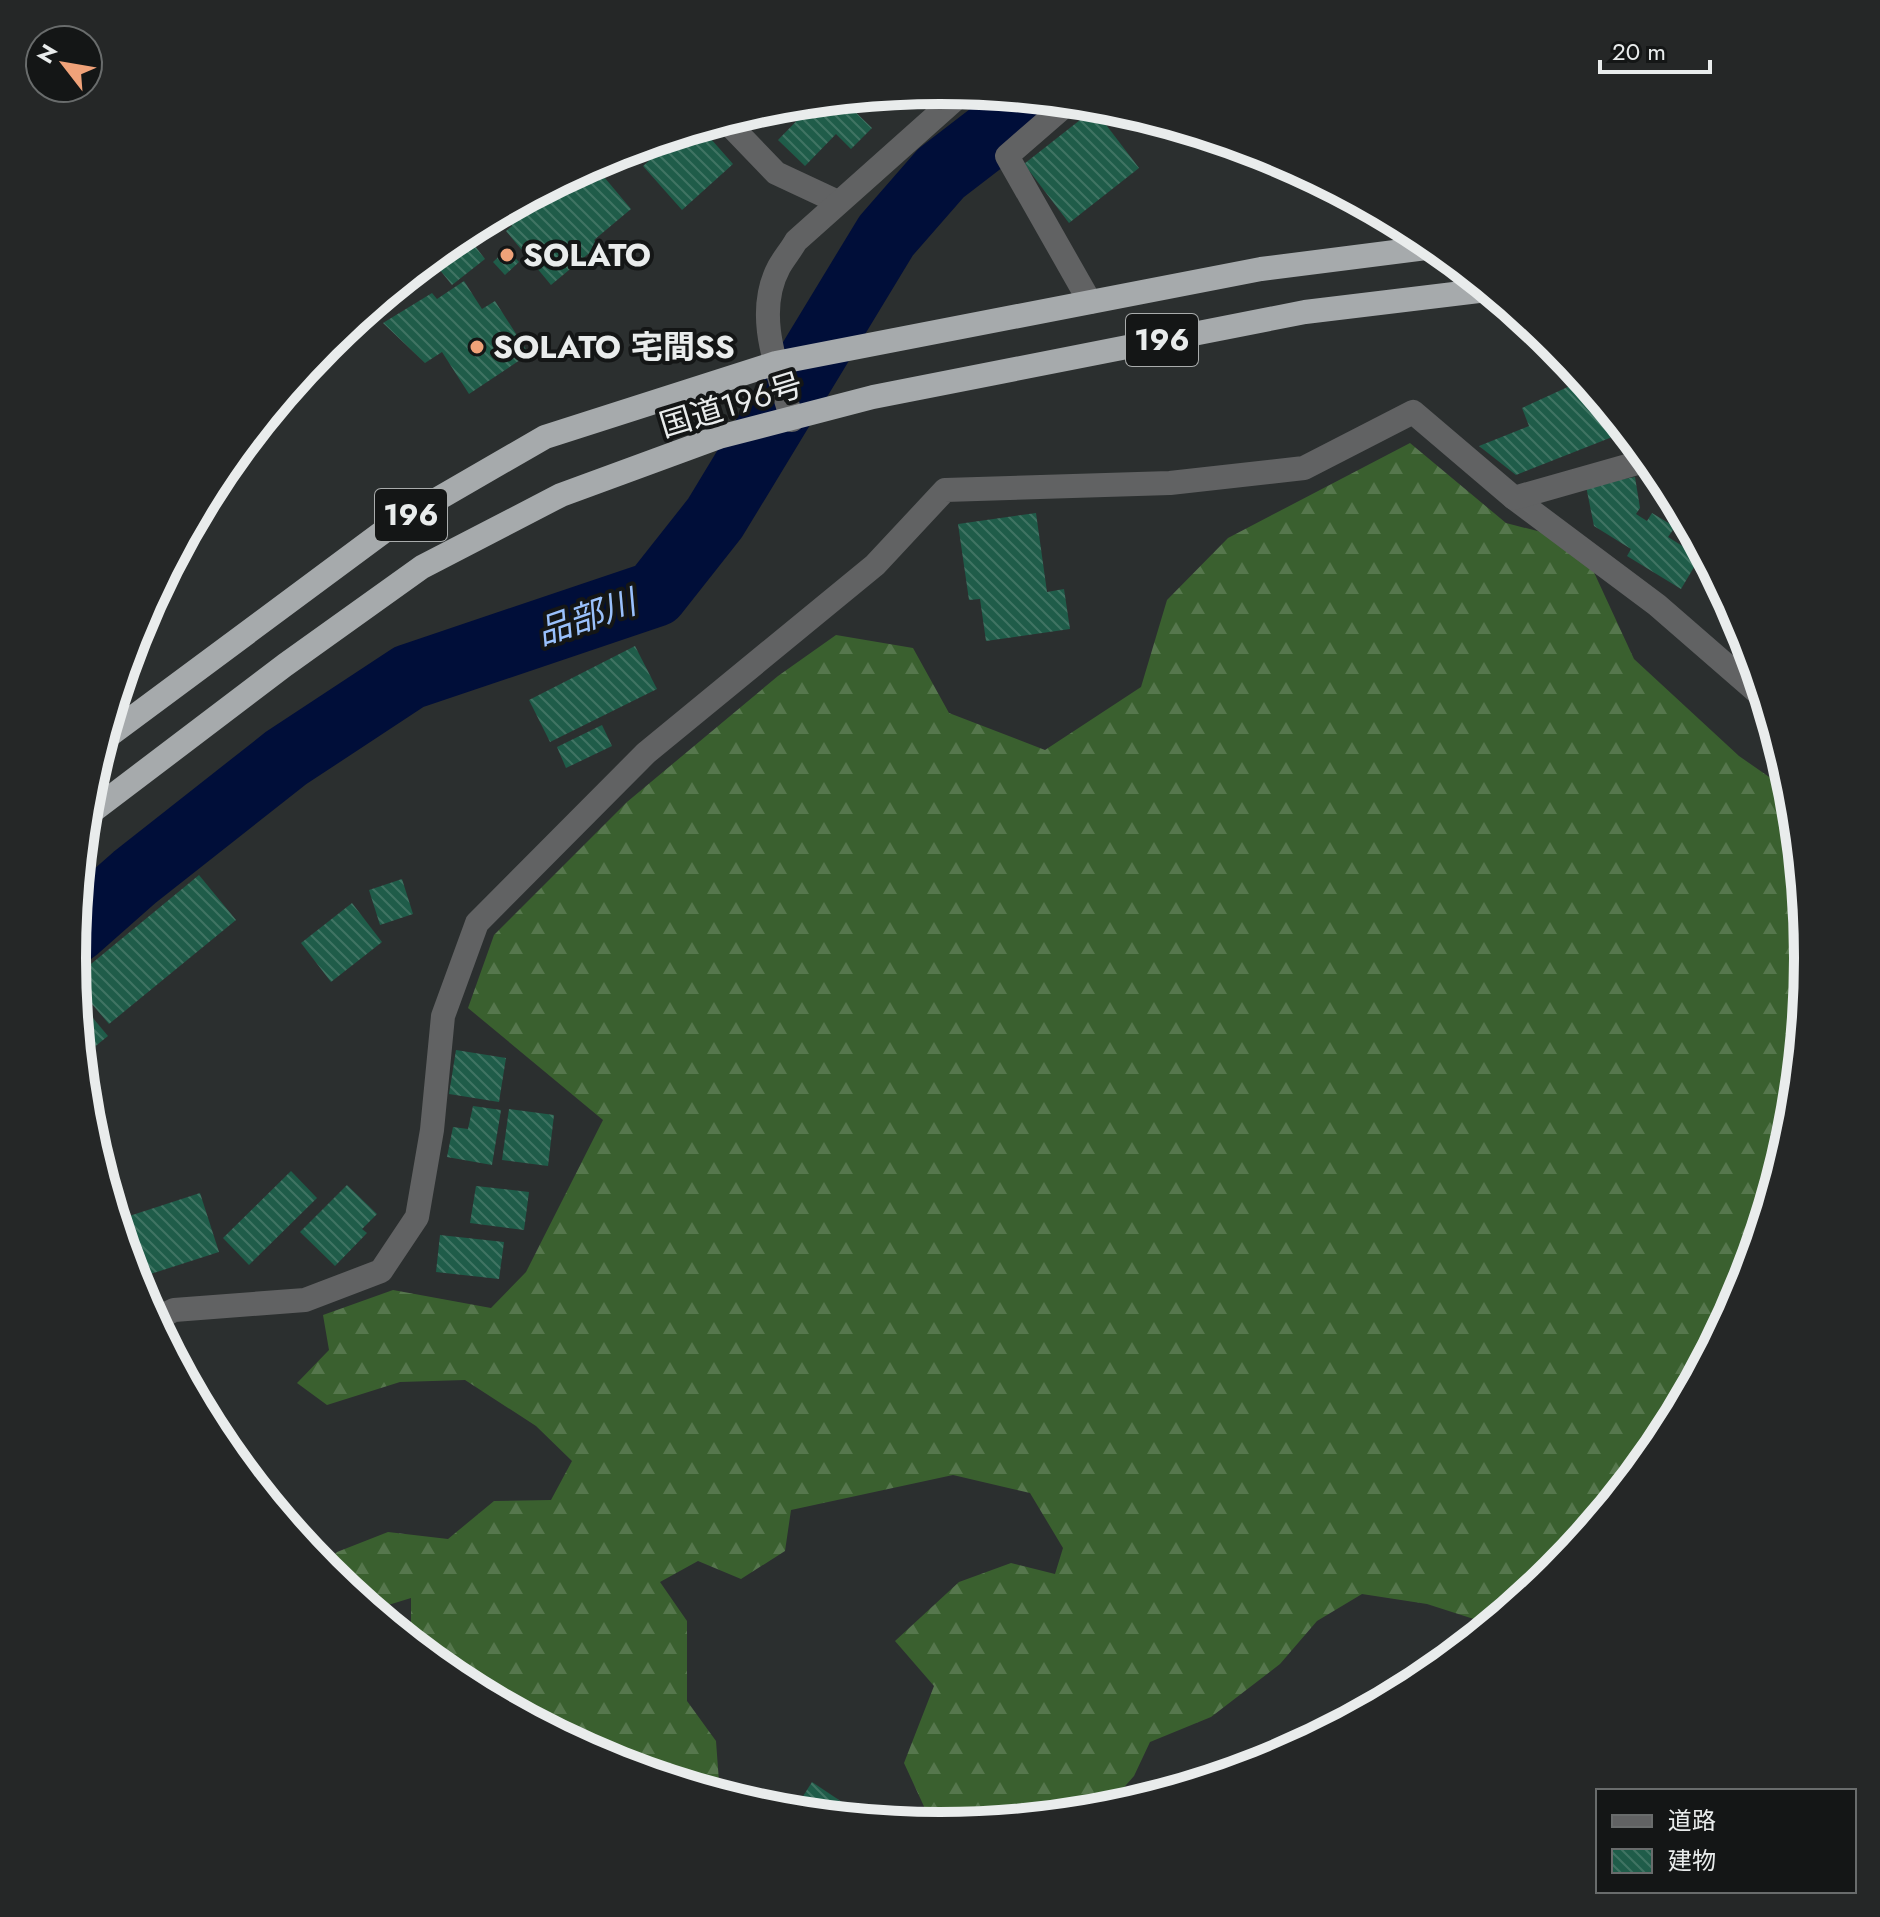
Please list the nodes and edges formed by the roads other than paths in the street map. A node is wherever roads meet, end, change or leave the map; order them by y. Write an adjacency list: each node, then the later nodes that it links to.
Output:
1 (949, 104): 4 (street)
2 (1057, 113): 7 (street)
3 (735, 130): 4 (street)
4 (838, 202): 8 (street)
5 (1416, 249): 7 (highway, 国道196号 / 196)
6 (1473, 292): 9 (highway, 国道196号 / 196)
7 (1090, 302): 8 (highway, 国道196号 / 196)
8 (769, 360): 9 (street); 13 (highway, 国道196号 / 196)
9 (792, 420): 14 (highway, 国道196号 / 196)
10 (1635, 464): 11 (street)
11 (1514, 498): 12 (street); 15 (street)
12 (1749, 685)
13 (117, 729)
14 (100, 806)
15 (164, 1315)

